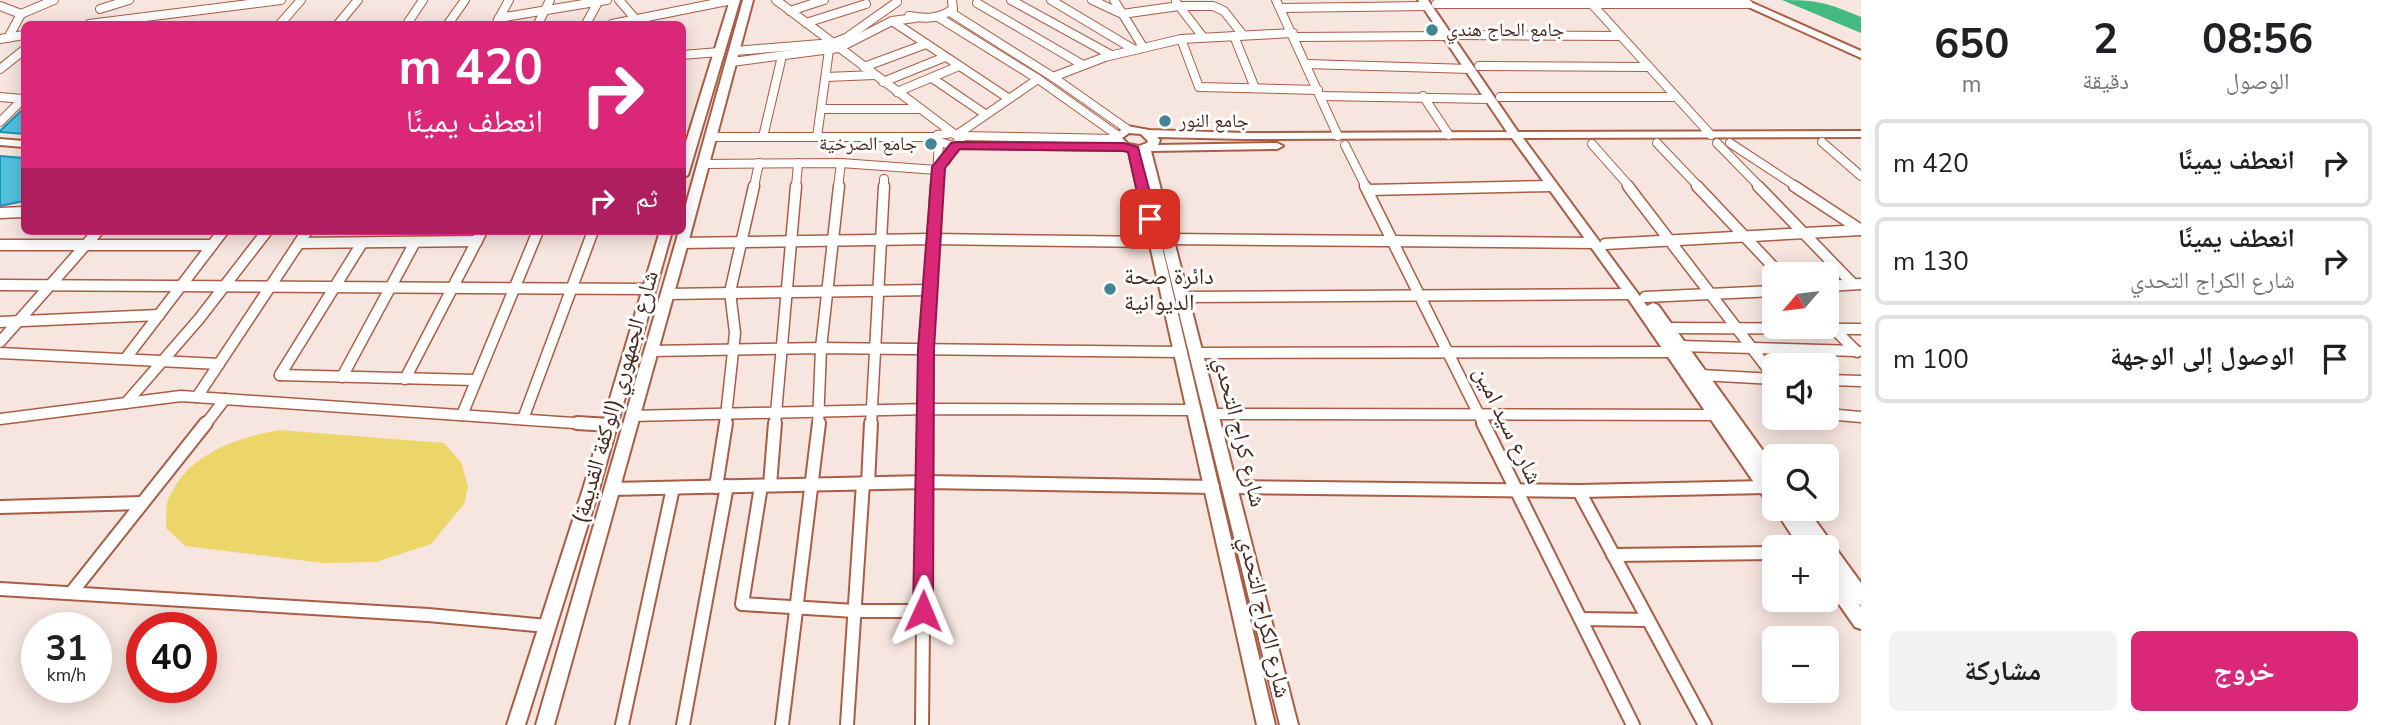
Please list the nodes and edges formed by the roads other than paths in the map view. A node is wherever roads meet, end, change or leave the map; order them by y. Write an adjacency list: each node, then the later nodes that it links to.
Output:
1 (54, 0): 37 (street)
2 (130, 0): 32 (street)
3 (281, 0): 39 (street)
4 (301, 0): 45 (street)
5 (358, 0): 46 (street)
6 (423, 0): 47 (street)
7 (466, 0): 48 (street)
8 (509, 0): 49 (street)
9 (550, 0): 34 (street)
10 (607, 0): 25 (street)
11 (619, 0): 52 (street)
12 (734, 0): 53 (street); 71 (main road)
13 (748, 0): 75 (main road, شارع الجمهوري (الوكفة القديمة))
14 (776, 0): 35 (street)
15 (824, 0): 35 (street)
16 (952, 0): 36 (street)
17 (1011, 0): 73 (street)
18 (1051, 0): 69 (street)
19 (1092, 0): 38 (street)
20 (1114, 0): 38 (street)
21 (1276, 0): 33 (street, شارع سيد امين)
22 (898, 1): 40 (street); 42 (street)
23 (982, 1): 36 (street); 79 (street)
24 (1746, 1): 28 (street); 64 (main road)
25 (598, 2): 34 (street); 51 (street)
26 (865, 2): 40 (street); 55 (street)
27 (1531, 2): 28 (street); 30 (street)
28 (1590, 2): 60 (street)
29 (1177, 3): 38 (street); 56 (street); 61 (street)
30 (1429, 3): 33 (street); 59 (main road)
31 (0, 6): 37 (street)
32 (100, 9)
33 (1280, 9): 57 (street, شارع سيد امين)
34 (545, 11): 49 (street); 50 (street)
35 (790, 11): 55 (street)
36 (951, 11): 41 (street); 87 (street)
37 (21, 14): 62 (street)
38 (1122, 14): 67 (street)
39 (158, 16): 43 (street); 44 (street)
40 (879, 16): 66 (street)
41 (938, 17): 42 (street); 89 (street)
42 (915, 18): 54 (street)
43 (120, 21)
44 (157, 21)
45 (283, 21)
46 (340, 21)
47 (409, 21)
48 (450, 21)
49 (497, 21)
50 (540, 21)
51 (588, 21)
52 (637, 21)
53 (642, 21)
54 (892, 21): 65 (street); 66 (street)
55 (806, 23): 66 (street)
56 (1243, 35): 57 (street); 58 (street)
57 (1294, 35): 59 (street); 78 (street, شارع سيد امين)
58 (1234, 36): 61 (street); 91 (street)
59 (1453, 36): 60 (street); 83 (main road)
60 (1620, 36): 82 (street)
61 (1203, 37): 63 (street)
62 (4, 39)
63 (1181, 39): 67 (street); 91 (street)
64 (1842, 43): 68 (main road); 74 (main road)
65 (926, 44): 77 (street); 81 (street)
66 (834, 47): 75 (street); 76 (street); 81 (street); 86 (street)
67 (1143, 47): 69 (street)
68 (1861, 48)
69 (1133, 49): 73 (street)
70 (21, 52): 84 (street)
71 (719, 52): 72 (street); 106 (main road)
72 (686, 55)
73 (1111, 55): 79 (street)
74 (1861, 55)
75 (734, 56): 76 (street); 107 (main road, شارع الجمهوري (الوكفة القديمة))
76 (782, 56): 112 (street)
77 (946, 57): 80 (street); 90 (street)
78 (1307, 64): 83 (street); 93 (street, شارع سيد امين)
79 (1083, 65): 87 (street)
80 (959, 66): 88 (street); 97 (street)
81 (864, 67): 85 (street)
82 (1648, 67): 83 (street); 96 (street)
83 (1475, 68): 98 (main road)
84 (0, 69)
85 (875, 75): 86 (street); 90 (street)
86 (826, 77): 102 (street)
87 (1053, 77): 122 (street)
88 (932, 78): 92 (street); 103 (street)
89 (1038, 79): 97 (street); 122 (street)
90 (883, 82): 92 (street)
91 (1255, 88): 93 (street)
92 (897, 92): 101 (street)
93 (1319, 93): 94 (street); 116 (street, شارع سيد امين)
94 (1423, 96): 98 (street); 111 (street)
95 (0, 97): 99 (street)
96 (1675, 97): 98 (street); 115 (street)
97 (1007, 98): 103 (street)
98 (1495, 98): 117 (main road)
99 (21, 99)
100 (21, 102): 105 (street)
101 (918, 108): 102 (street); 104 (street)
102 (821, 109): 113 (street)
103 (985, 114): 110 (street)
104 (930, 117): 110 (street); 114 (street)
105 (0, 122)
106 (698, 125): 107 (main road); 125 (main road)
107 (713, 132): 112 (street); 134 (main road, شارع الجمهوري (الوكفة القديمة))
108 (1149, 133): 116 (main road); 122 (main road); 122 (main road, شارع الكراج التحدي)
109 (1861, 134): 115 (main road)
110 (958, 135): 114 (street); 122 (street); 128 (street)
111 (1449, 135): 116 (main road); 117 (main road)
112 (763, 137): 113 (street)
113 (817, 137): 114 (street)
114 (937, 139): 128 (street); 133 (street)
115 (1714, 139): 117 (main road); 120 (main road); 123 (main road); 143 (street)
116 (1342, 140): 117 (main road); 122 (main road); 139 (street, شارع سيد امين)
117 (1524, 140): 124 (main road); 138 (main road); 167 (main road)
118 (1861, 141): 121 (main road)
119 (0, 142): 126 (main road)
120 (1730, 142): 121 (main road); 143 (street)
121 (1822, 142): 136 (street)
122 (1130, 143): 128 (street); 158 (main road, شارع الكراج التحدي)
123 (1657, 143): 124 (main road); 152 (street)
124 (1592, 144): 156 (street)
125 (687, 145)
126 (21, 146)
127 (21, 146): 129 (main road)
128 (955, 146): 133 (street)
129 (0, 150)
130 (759, 163): 131 (street); 134 (street); 161 (street)
131 (799, 163): 132 (street); 159 (street)
132 (841, 163): 133 (street); 157 (street)
133 (938, 168): 155 (street)
134 (702, 170): 135 (main road); 142 (main road, شارع الجمهوري (الوكفة القديمة))
135 (686, 174)
136 (1861, 176)
137 (884, 179): 154 (street)
138 (1552, 186): 139 (street); 167 (main road)
139 (1368, 190): 162 (street, شارع سيد امين)
140 (21, 212): 141 (street)
141 (0, 213)
142 (686, 228)
143 (1804, 232): 152 (street); 171 (street)
144 (94, 235): 163 (street)
145 (220, 235): 169 (street)
146 (264, 235): 176 (street)
147 (304, 235): 164 (street)
148 (536, 235): 181 (street)
149 (591, 235): 182 (street)
150 (665, 235): 183 (main road, شارع الجمهوري (الوكفة القديمة))
151 (684, 235): 166 (main road, شارع الجمهوري (الوكفة القديمة))
152 (1742, 235): 156 (street); 170 (street)
153 (480, 236): 160 (street); 180 (street)
154 (880, 239): 155 (street); 157 (street); 185 (street)
155 (932, 239): 158 (street); 184 (street)
156 (1669, 239): 167 (street); 191 (street)
157 (833, 240): 159 (street); 189 (street)
158 (1162, 240): 162 (street); 193 (main road, شارع كراج التحدي); 214 (main road, شارع الكراج التحدي)
159 (790, 241): 161 (street); 188 (street)
160 (415, 242): 165 (street); 179 (street)
161 (741, 242): 166 (street); 187 (street)
162 (1393, 242): 167 (street); 194 (street, شارع سيد امين)
163 (87, 243): 168 (street); 169 (street); 173 (street)
164 (299, 243): 165 (street); 177 (street)
165 (362, 243): 178 (street)
166 (682, 243): 190 (main road, شارع الجمهوري (الوكفة القديمة))
167 (1600, 244): 192 (main road)
168 (0, 245)
169 (212, 245): 175 (street)
170 (1768, 262)
171 (1857, 284): 174 (street)
172 (0, 285): 173 (street)
173 (49, 285): 175 (street); 197 (street)
174 (1839, 285)
175 (179, 288): 176 (street); 195 (street)
176 (226, 288): 177 (street); 218 (street)
177 (269, 288): 178 (street); 220 (street)
178 (334, 288): 179 (street); 222 (street)
179 (390, 288): 180 (street); 222 (street)
180 (452, 288): 181 (street); 224 (street)
181 (512, 288): 182 (street); 225 (street)
182 (570, 289): 183 (street); 245 (street)
183 (649, 289): 246 (main road, شارع الجمهوري (الوكفة القديمة))
184 (930, 290): 185 (street); 208 (street)
185 (878, 291): 189 (street); 212 (street)
186 (1762, 291): 191 (street)
187 (730, 292): 188 (street); 190 (street); 205 (street)
188 (787, 292): 189 (street); 206 (street)
189 (828, 292): 207 (street)
190 (668, 294): 211 (main road, شارع الجمهوري (الوكفة القديمة))
191 (1711, 295): 192 (street); 198 (street)
192 (1638, 296): 194 (street); 201 (main road); 209 (main road)
193 (1183, 297): 194 (street); 214 (main road, شارع كراج التحدي)
194 (1421, 297): 215 (street, شارع سيد امين)
195 (159, 315): 197 (street); 217 (street)
196 (0, 322): 197 (street)
197 (18, 322): 204 (street)
198 (1736, 327): 199 (street); 201 (street); 210 (street)
199 (1762, 327)
200 (1839, 327): 202 (street)
201 (1667, 328): 209 (main road)
202 (1861, 329)
203 (1839, 334): 216 (street)
204 (0, 342)
205 (733, 348): 206 (street); 211 (street); 236 (street)
206 (782, 348): 207 (street); 235 (street)
207 (821, 348): 212 (street); 234 (street)
208 (926, 349): 212 (street); 214 (street); 231 (street)
209 (1676, 349): 210 (street); 215 (street); 221 (main road); 240 (main road)
210 (1753, 349): 216 (street); 219 (street)
211 (650, 351): 242 (main road, شارع الجمهوري (الوكفة القديمة))
212 (875, 351): 232 (street)
213 (0, 353): 217 (street)
214 (1189, 353): 215 (street); 233 (main road, شارع الكراج التحدي); 237 (main road, شارع كراج التحدي)
215 (1449, 353): 238 (street, شارع سيد امين)
216 (1859, 353)
217 (126, 358): 218 (street)
218 (166, 360): 220 (street); 230 (street)
219 (1762, 361)
220 (219, 364): 228 (street)
221 (1701, 375): 223 (street); 247 (main road)
222 (342, 377): 224 (street)
223 (1762, 378)
224 (405, 379): 225 (street)
225 (474, 380): 239 (street)
226 (1839, 380): 227 (street)
227 (1861, 381)
228 (197, 397): 229 (street); 230 (street)
229 (225, 399): 239 (street); 261 (street)
230 (126, 403): 244 (street)
231 (926, 409): 232 (street); 233 (street); 249 (street)
232 (872, 410): 234 (street); 250 (street)
233 (1195, 410): 254 (main road, شارع الكراج التحدي)
234 (820, 411): 235 (street); 251 (street)
235 (777, 412): 236 (street); 252 (street)
236 (726, 413): 242 (street); 253 (street)
237 (1212, 414): 238 (street); 255 (main road, شارع كراج التحدي)
238 (1479, 414): 240 (street); 259 (street, شارع سيد امين)
239 (462, 415): 245 (street)
240 (1717, 415): 248 (main road)
241 (1839, 415): 243 (street)
242 (631, 416): 258 (main road, شارع الجمهوري (الوكفة القديمة))
243 (1861, 417)
244 (0, 419)
245 (523, 419): 246 (street)
246 (610, 425): 276 (main road, شارع الجمهوري (الوكفة القديمة))
247 (1762, 471)
248 (1762, 474)
249 (925, 481): 250 (street); 254 (street); 272 (street)
250 (866, 483): 251 (street); 271 (street)
251 (812, 484): 252 (street); 270 (street)
252 (766, 486): 253 (street); 270 (street)
253 (722, 487): 257 (street); 282 (street)
254 (1213, 487): 286 (main road, شارع الكراج التحدي)
255 (1230, 487): 259 (street); 287 (main road, شارع كراج التحدي)
256 (1762, 487): 260 (street)
257 (673, 488): 258 (street); 281 (street)
258 (612, 489): 278 (main road, شارع الجمهوري (الوكفة القديمة))
259 (1516, 489): 260 (street); 273 (street, شارع سيد امين)
260 (1579, 491): 264 (street)
261 (142, 503): 262 (street); 268 (street)
262 (0, 507)
263 (1762, 553): 264 (street)
264 (1613, 555): 274 (street)
265 (1839, 567): 269 (main road)
266 (0, 589): 268 (street)
267 (1839, 590): 275 (main road)
268 (72, 592): 276 (street)
269 (1861, 597)
270 (797, 608): 271 (street); 283 (street)
271 (855, 611): 272 (street); 284 (street)
272 (923, 611): 285 (street)
273 (1581, 620): 274 (street); 288 (street, شارع سيد امين)
274 (1648, 620): 289 (street)
275 (1861, 621)
276 (547, 626): 277 (main road, شارع الجمهوري (الوكفة القديمة))
277 (540, 648): 278 (main road); 279 (main road, شارع الجمهوري (الوكفة القديمة))
278 (567, 648): 280 (main road, شارع الجمهوري (الوكفة القديمة))
279 (516, 725)
280 (545, 725)
281 (622, 725)
282 (683, 725)
283 (782, 725)
284 (847, 725)
285 (922, 725)
286 (1266, 725)
287 (1289, 725)
288 (1633, 725)
289 (1706, 725)

